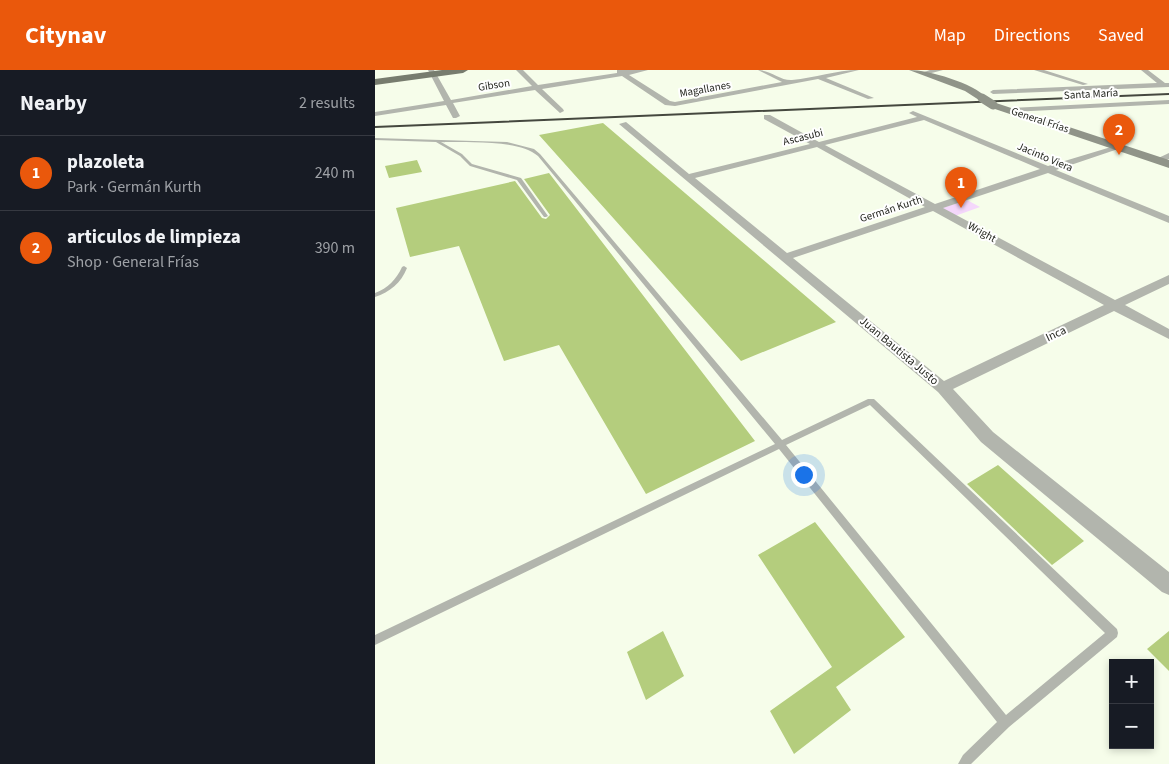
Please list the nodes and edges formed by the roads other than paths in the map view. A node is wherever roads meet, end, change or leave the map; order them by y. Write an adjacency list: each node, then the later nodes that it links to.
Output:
1 (463, 70): 10 (main road)
2 (519, 70): 18 (street)
3 (645, 70): 11 (street, Gibson)
4 (761, 70): 15 (street)
5 (856, 70): 13 (street, Magallanes)
6 (913, 70): 12 (main road, General Frías)
7 (940, 70): 12 (street)
8 (1037, 70): 17 (street)
9 (1144, 70): 16 (street)
10 (432, 72): 14 (main road); 21 (street)
11 (620, 72): 15 (street, Magallanes); 18 (street, Gibson)
12 (924, 74): 25 (main road, General Frías, bridge)
13 (819, 77): 15 (street, Magallanes); 20 (street)
14 (375, 82)
15 (789, 83)
16 (1166, 85): 17 (street)
17 (1099, 87): 19 (street)
18 (537, 88): 21 (street, Gibson); 26 (street)
19 (993, 92)
20 (870, 98)
21 (448, 102): 28 (street, Gibson); 29 (street)
22 (1159, 102): 23 (street, Santa María); 24 (street); 25 (street, Santa María)
23 (1169, 102)
24 (1169, 107)
25 (1013, 110): 36 (main road, General Frías)
26 (560, 111)
27 (913, 113): 31 (street, Jacinto Viera)
28 (375, 114)
29 (456, 116)
30 (767, 117): 35 (street, Wright)
31 (924, 118): 35 (street, Ascasubi); 38 (street, Jacinto Viera)
32 (623, 124): 39 (street, Juan Bautista Justo)
33 (375, 139): 34 (lane)
34 (438, 142): 41 (lane); 50 (lane)
35 (819, 144): 39 (street, Ascasubi); 40 (street, Wright)
36 (1118, 146): 37 (main road, General Frías); 38 (street, Germán Kurth)
37 (1165, 160)
38 (1048, 170): 40 (street, Germán Kurth); 42 (street, Jacinto Viera)
39 (688, 177): 43 (street, Juan Bautista Justo)
40 (937, 208): 43 (street, Germán Kurth); 47 (street, Wright)
41 (546, 216)
42 (1169, 220)
43 (786, 257): 49 (street, Juan Bautista Justo)
44 (404, 268): 46 (lane)
45 (1169, 278): 47 (street, Inca)
46 (375, 295)
47 (1116, 306): 48 (street, Wright); 49 (street, Inca)
48 (1169, 335)
49 (943, 388): 51 (street, Juan Bautista Justo)
50 (781, 445): 52 (lane); 53 (lane); 53 (lane)
51 (1169, 585)
52 (375, 640)
53 (1005, 723): 54 (lane)
54 (964, 764)

